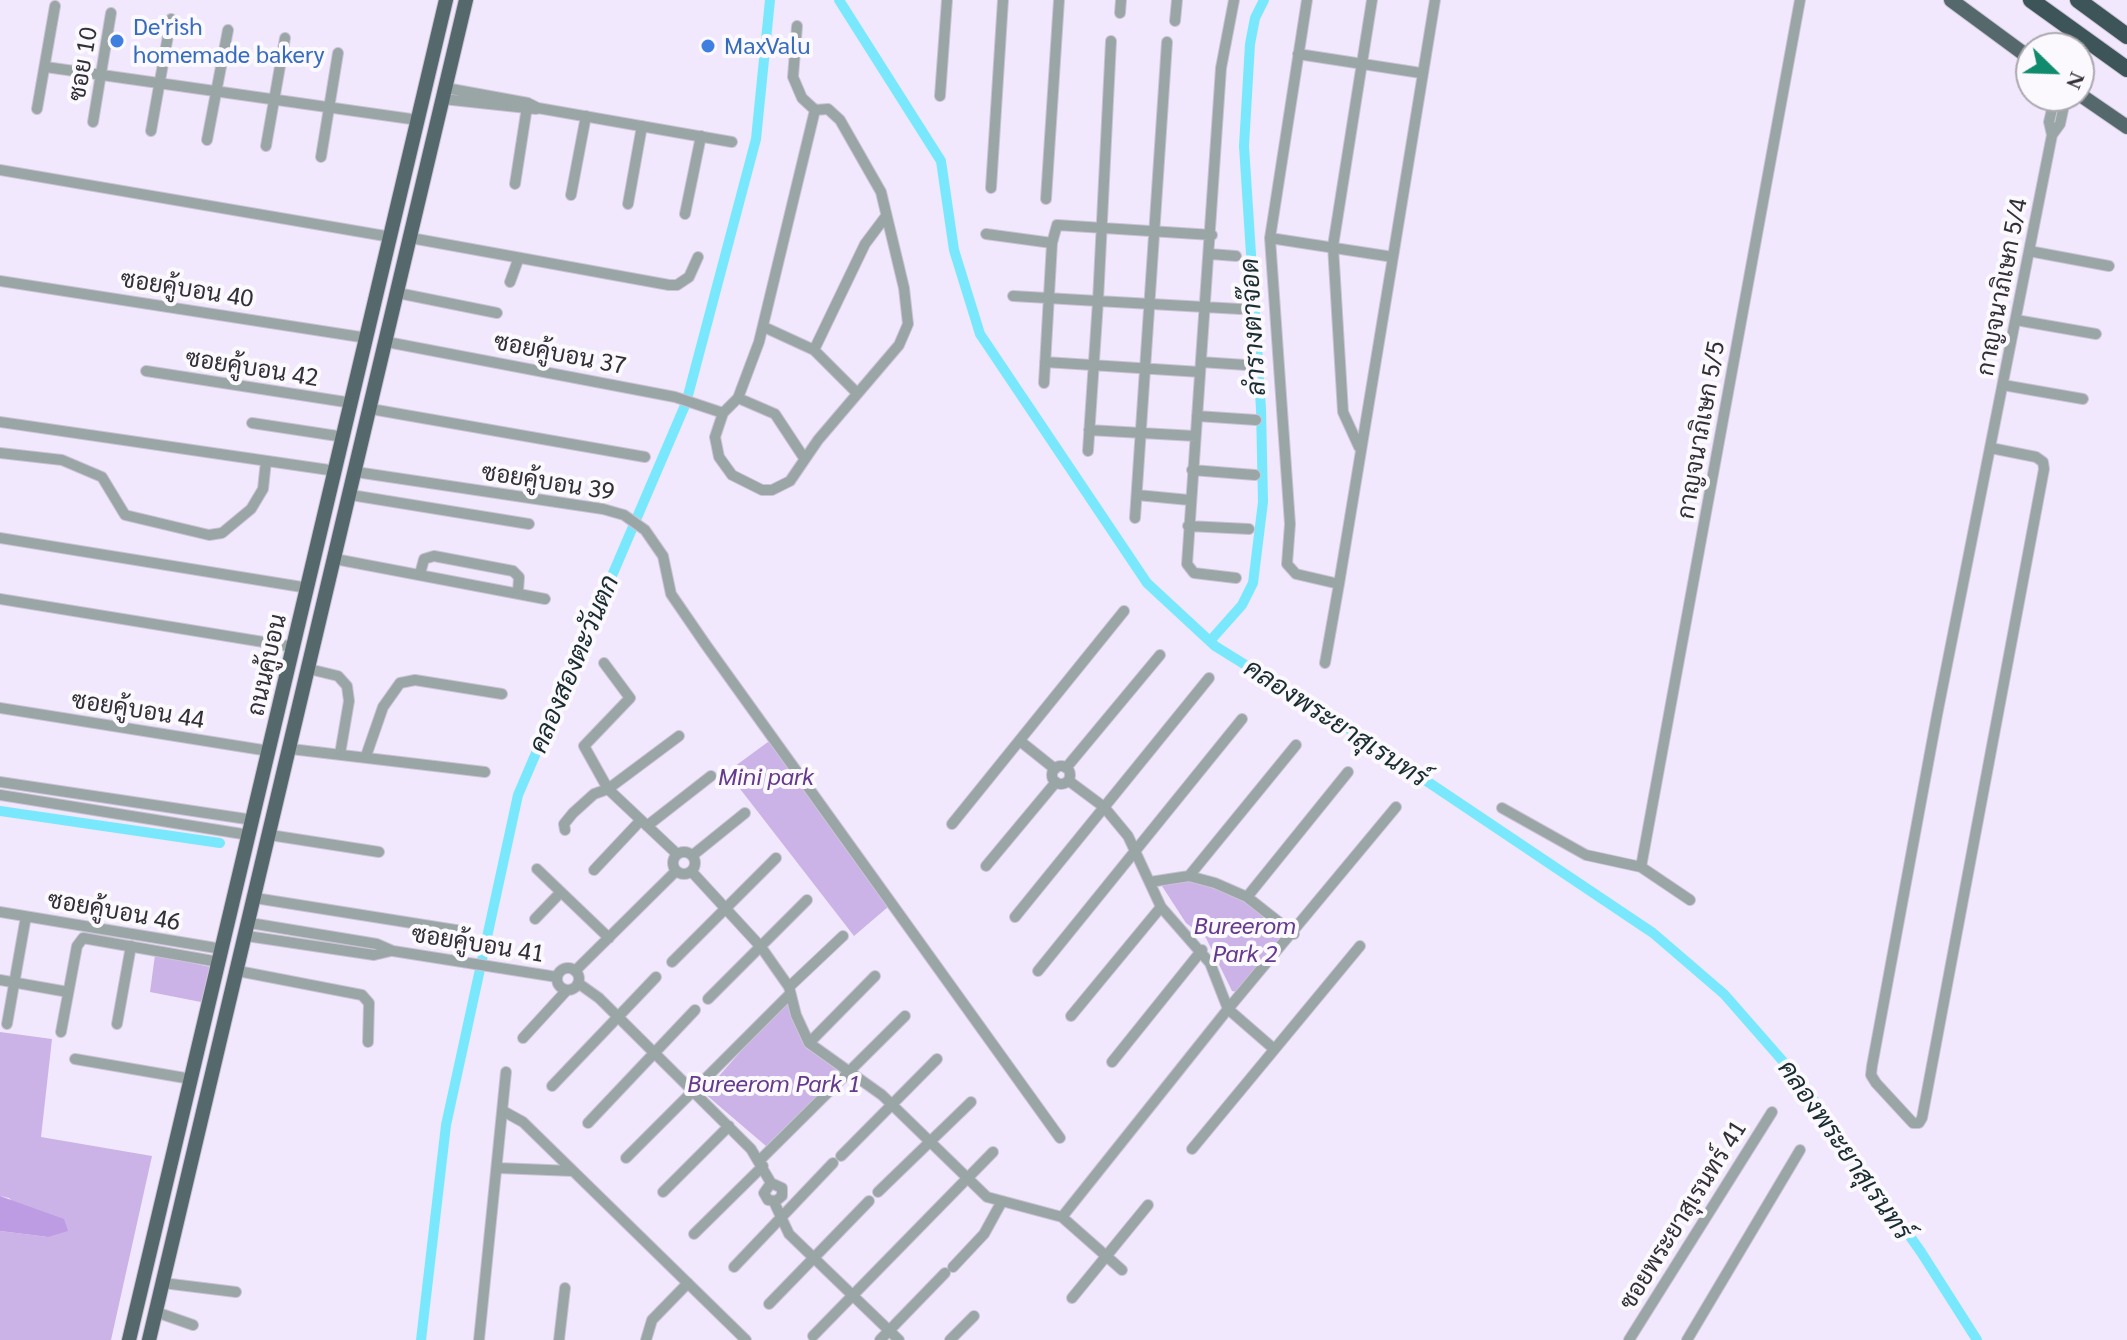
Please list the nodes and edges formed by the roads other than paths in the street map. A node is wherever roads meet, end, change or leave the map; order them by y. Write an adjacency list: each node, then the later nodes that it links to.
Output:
1 (446, 0): 48 (main road, ถนนคู้บอน)
2 (466, 0): 37 (main road, ถนนคู้บอน)
3 (947, 0): 38 (street)
4 (1003, 0): 61 (street)
5 (1059, 0): 63 (street)
6 (1121, 0): 18 (street)
7 (1177, 0): 20 (street)
8 (1234, 0): 70 (street)
9 (1307, 0): 29 (street)
10 (1372, 0): 30 (street)
11 (1435, 0): 33 (street)
12 (1800, 0): 189 (street, กาญจนาภิเษก 5/5)
13 (1951, 0): 27 (main road)
14 (2031, 0): 32 (highway)
15 (2078, 0): 23 (highway)
16 (55, 6): 31 (street)
17 (111, 13): 34 (street, ซอย 10)
18 (1120, 13)
19 (171, 19): 35 (street)
20 (1175, 21)
21 (797, 26): 44 (street)
22 (228, 30): 36 (street)
23 (2127, 36)
24 (285, 38): 39 (street)
25 (1111, 41): 67 (street)
26 (1167, 42): 68 (street)
27 (2015, 47)
28 (338, 53): 42 (street)
29 (1298, 54): 30 (street); 73 (street)
30 (1361, 65): 33 (street); 75 (street)
31 (46, 67): 34 (street); 43 (street)
32 (2127, 69)
33 (1421, 73): 80 (street)
34 (101, 75): 35 (street); 49 (street, ซอย 10)
35 (160, 83): 36 (street); 52 (street)
36 (216, 91): 39 (street); 55 (street)
37 (444, 94): 41 (street); 72 (main road, ถนนคู้บอน)
38 (940, 96)
39 (273, 100): 42 (street); 57 (street)
40 (2095, 105): 51 (main road)
41 (531, 107): 47 (street); 60 (street)
42 (329, 108): 48 (street); 58 (street)
43 (37, 109)
44 (815, 110): 66 (street); 94 (street)
45 (2051, 112): 53 (street, กาญจนาภิเษก 5/4)
46 (2063, 112): 53 (street, กาญจนาภิเษก 5/4)
47 (586, 116): 50 (street); 62 (street)
48 (418, 120): 71 (main road, ถนนคู้บอน)
49 (93, 122)
50 (642, 126): 54 (street); 64 (street)
51 (2127, 127)
52 (151, 131)
53 (2052, 135): 76 (street, กาญจนาภิเษก 5/4)
54 (701, 136): 56 (street); 65 (street)
55 (207, 140)
56 (732, 142)
57 (266, 146)
58 (321, 157)
59 (0, 170): 71 (street)
60 (515, 184)
61 (991, 188)
62 (571, 195)
63 (1046, 199)
64 (628, 204)
65 (685, 214)
66 (886, 216): 98 (street); 107 (street)
67 (1100, 226): 68 (street); 74 (street); 88 (street)
68 (1153, 231): 70 (street); 89 (street)
69 (986, 234): 74 (street)
70 (1212, 235): 77 (street)
71 (391, 237): 96 (main road, ถนนคู้บอน)
72 (411, 238): 81 (street); 85 (main road, ถนนคู้บอน)
73 (1270, 238): 75 (street); 143 (street)
74 (1052, 243): 87 (street)
75 (1333, 246): 80 (street); 121 (street)
76 (2029, 251): 82 (street); 93 (street, กาญจนาภิเษก 5/4)
77 (1210, 254): 78 (street); 90 (street)
78 (1236, 256)
79 (698, 257): 81 (street)
80 (1393, 257): 121 (street)
81 (518, 260): 84 (street)
82 (2109, 266)
83 (0, 281): 96 (street, ซอยคู้บอน 40)
84 (510, 282)
85 (398, 293): 92 (street); 97 (main road, ถนนคู้บอน)
86 (1013, 296): 87 (street)
87 (1049, 298): 88 (street); 99 (street)
88 (1098, 301): 89 (street); 100 (street)
89 (1149, 303): 90 (street); 102 (street)
90 (1206, 306): 91 (street); 103 (street)
91 (1240, 309)
92 (497, 313)
93 (2016, 320): 95 (street); 106 (street, กาญจนาภิเษก 5/4)
94 (764, 327): 98 (street); 108 (street)
95 (2096, 334)
96 (367, 338): 110 (main road, ถนนคู้บอน)
97 (387, 342): 111 (main road, ถนนคู้บอน); 112 (street, ซอยคู้บอน 37)
98 (814, 350): 107 (street)
99 (1045, 362): 100 (street); 105 (street)
100 (1093, 365): 102 (street); 117 (street)
101 (1246, 365): 103 (street)
102 (1145, 367): 103 (street); 118 (street)
103 (1200, 367): 113 (street)
104 (146, 371): 110 (street, ซอยคู้บอน 42)
105 (1044, 383)
106 (2003, 385): 109 (street); 122 (street, กาญจนาภิเษก 5/4)
107 (857, 393): 126 (street)
108 (738, 398): 112 (street); 126 (street)
109 (2083, 399)
110 (352, 403): 120 (main road, ถนนคู้บอน)
111 (371, 409): 125 (street); 130 (main road, ถนนคู้บอน)
112 (723, 413): 126 (street)
113 (1197, 416): 114 (street); 119 (street)
114 (1256, 420)
115 (0, 422): 127 (street)
116 (252, 423): 120 (street)
117 (1089, 430): 118 (street); 123 (street)
118 (1141, 433): 119 (street); 133 (street)
119 (1195, 436): 128 (street)
120 (344, 437): 129 (main road, ถนนคู้บอน)
121 (1360, 448): 143 (street)
122 (1991, 448): 122 (street, กาญจนาภิเษก 5/4)
123 (1088, 451)
124 (0, 453): 127 (street)
125 (645, 457)
126 (804, 458)
127 (266, 461): 129 (street)
128 (1192, 470): 131 (street); 134 (street)
129 (336, 471): 144 (main road, ถนนคู้บอน)
130 (356, 472): 132 (main road, ถนนคู้บอน); 258 (street, ซอยคู้บอน 39)
131 (1255, 475)
132 (351, 495): 136 (street); 140 (main road, ถนนคู้บอน)
133 (1137, 495): 134 (street); 135 (street)
134 (1189, 500): 137 (street)
135 (1135, 518)
136 (529, 524)
137 (1188, 526): 138 (street); 142 (street)
138 (1249, 529)
139 (0, 538): 144 (street)
140 (335, 559): 141 (street); 153 (main road, ถนนคู้บอน)
141 (420, 574): 145 (street); 145 (street)
142 (1236, 578)
143 (1339, 584): 152 (street)
144 (308, 588): 149 (main road, ถนนคู้บอน)
145 (518, 592): 147 (street)
146 (0, 599): 149 (street)
147 (545, 599)
148 (1124, 611): 159 (street)
149 (294, 647): 162 (main road, ถนนคู้บอน)
150 (1160, 655): 165 (street)
151 (604, 663): 172 (street)
152 (1325, 663)
153 (309, 669): 161 (main road, ถนนคู้บอน); 163 (street)
154 (1209, 678): 174 (street)
155 (502, 694): 164 (street)
156 (0, 708): 162 (street, ซอยคู้บอน 44)
157 (1242, 719): 184 (street)
158 (679, 736): 172 (street)
159 (1020, 741): 165 (street); 179 (street)
160 (1296, 745): 194 (street)
161 (291, 749): 163 (street); 182 (main road, ถนนคู้บอน)
162 (269, 751): 180 (main road, ถนนคู้บอน)
163 (340, 754): 164 (street)
164 (366, 756): 166 (street)
165 (1061, 768): 169 (street); 171 (street)
166 (485, 772)
167 (1348, 772): 197 (street)
168 (711, 776): 178 (street)
169 (1069, 781): 171 (street); 174 (street)
170 (0, 782): 180 (street)
171 (1056, 782): 188 (street)
172 (608, 789): 178 (street); 181 (street)
173 (0, 795): 180 (street)
174 (1104, 807): 184 (street); 204 (street)
175 (1396, 807): 209 (street)
176 (1502, 808): 189 (street)
177 (745, 813): 186 (street)
178 (644, 823): 185 (street); 191 (street)
179 (952, 824)
180 (251, 827): 216 (main road, ถนนคู้บอน)
181 (565, 830)
182 (270, 835): 183 (street); 198 (main road, ถนนคู้บอน)
183 (379, 852)
184 (1137, 852): 195 (street); 220 (street)
185 (677, 854): 186 (street); 192 (street)
186 (693, 855): 193 (street)
187 (776, 858): 202 (street)
188 (986, 866)
189 (1641, 867): 200 (street)
190 (537, 869): 196 (street)
191 (594, 870)
192 (676, 871): 193 (street); 211 (street)
193 (692, 872): 202 (street)
194 (1189, 876): 195 (street); 197 (street)
195 (1150, 882): 201 (street)
196 (561, 892): 205 (street); 211 (street)
197 (1247, 897): 209 (street)
198 (255, 898): 207 (main road, ถนนคู้บอน); 208 (street)
199 (807, 900): 214 (street)
200 (1690, 900)
201 (1161, 907): 215 (street); 235 (street)
202 (726, 908): 214 (street); 217 (street)
203 (0, 912): 216 (street, ซอยคู้บอน 46)
204 (1015, 917)
205 (535, 919)
206 (25, 922): 225 (street)
207 (248, 929): 218 (main road, ถนนคู้บอน); 222 (street, ซอยคู้บอน 41)
208 (462, 931)
209 (1294, 934): 231 (street)
210 (843, 936): 228 (street)
211 (609, 938): 219 (street)
212 (131, 946): 216 (street); 229 (street); 237 (street)
213 (1360, 946): 242 (street)
214 (761, 947): 228 (street); 230 (street)
215 (1202, 950): 231 (street); 246 (street)
216 (221, 956): 249 (main road, ถนนคู้บอน)
217 (672, 962)
218 (238, 971): 240 (street); 280 (main road, ถนนคู้บอน)
219 (575, 971): 222 (street); 226 (street)
220 (1038, 971)
221 (875, 976): 241 (street)
222 (557, 977): 227 (street)
223 (656, 977): 233 (street)
224 (0, 980): 225 (street)
225 (14, 983): 229 (street); 236 (street)
226 (578, 983): 227 (street); 233 (street)
227 (567, 990): 239 (street)
228 (789, 990): 241 (street); 251 (street)
229 (68, 992): 238 (street)
230 (708, 999)
231 (1228, 1009): 242 (street); 273 (street)
232 (695, 1010): 243 (street)
233 (617, 1016): 243 (street); 250 (street)
234 (905, 1016): 248 (street)
235 (1071, 1016)
236 (7, 1024)
237 (117, 1024)
238 (61, 1032)
239 (523, 1038)
240 (368, 1042)
241 (809, 1043): 248 (street)
242 (1274, 1049): 260 (street)
243 (654, 1053): 251 (street); 256 (street)
244 (75, 1059): 249 (street)
245 (937, 1059): 253 (street)
246 (1112, 1062)
247 (506, 1072): 254 (street)
248 (850, 1072): 253 (street); 264 (street)
249 (191, 1079): 292 (main road, ถนนคู้บอน)
250 (552, 1086)
251 (692, 1090): 257 (street); 263 (street)
252 (971, 1102): 259 (street)
253 (893, 1106): 259 (street); 274 (street)
254 (503, 1111): 265 (street); 266 (street)
255 (1772, 1112): 301 (street, ซอยพระยาสุเรนทร์ 41)
256 (588, 1123)
257 (729, 1126): 264 (street); 268 (street)
258 (1060, 1138)
259 (931, 1142): 267 (street); 269 (street)
260 (1192, 1149)
261 (1800, 1150): 302 (street)
262 (993, 1152): 267 (street)
263 (626, 1158)
264 (762, 1163): 274 (street); 275 (street)
265 (498, 1168): 266 (street); 294 (street)
266 (573, 1171): 281 (street)
267 (967, 1179): 271 (street); 284 (street)
268 (663, 1192)
269 (878, 1192)
270 (869, 1201): 277 (street)
271 (1001, 1203): 273 (street); 290 (street)
272 (1148, 1205): 276 (street)
273 (1062, 1217): 276 (street)
274 (780, 1220): 277 (street); 278 (street)
275 (694, 1234)
276 (1106, 1256): 279 (street); 285 (street)
277 (815, 1258): 284 (street); 286 (street)
278 (734, 1267)
279 (1122, 1270)
280 (163, 1283): 283 (street); 287 (main road, ถนนคู้บอน)
281 (688, 1283): 296 (street); 297 (street)
282 (565, 1288): 295 (street)
283 (236, 1292)
284 (852, 1294): 290 (street); 291 (street)
285 (1072, 1298)
286 (769, 1304)
287 (156, 1312): 289 (street); 293 (main road, ถนนคู้บอน)
288 (974, 1316): 300 (street)
289 (193, 1325)
290 (890, 1331): 298 (street); 299 (street)
291 (813, 1336)
292 (129, 1340)
293 (149, 1340)
294 (479, 1340)
295 (559, 1340)
296 (646, 1340)
297 (746, 1340)
298 (880, 1340)
299 (899, 1340)
300 (950, 1340)
301 (1629, 1340)
302 (1687, 1340)

